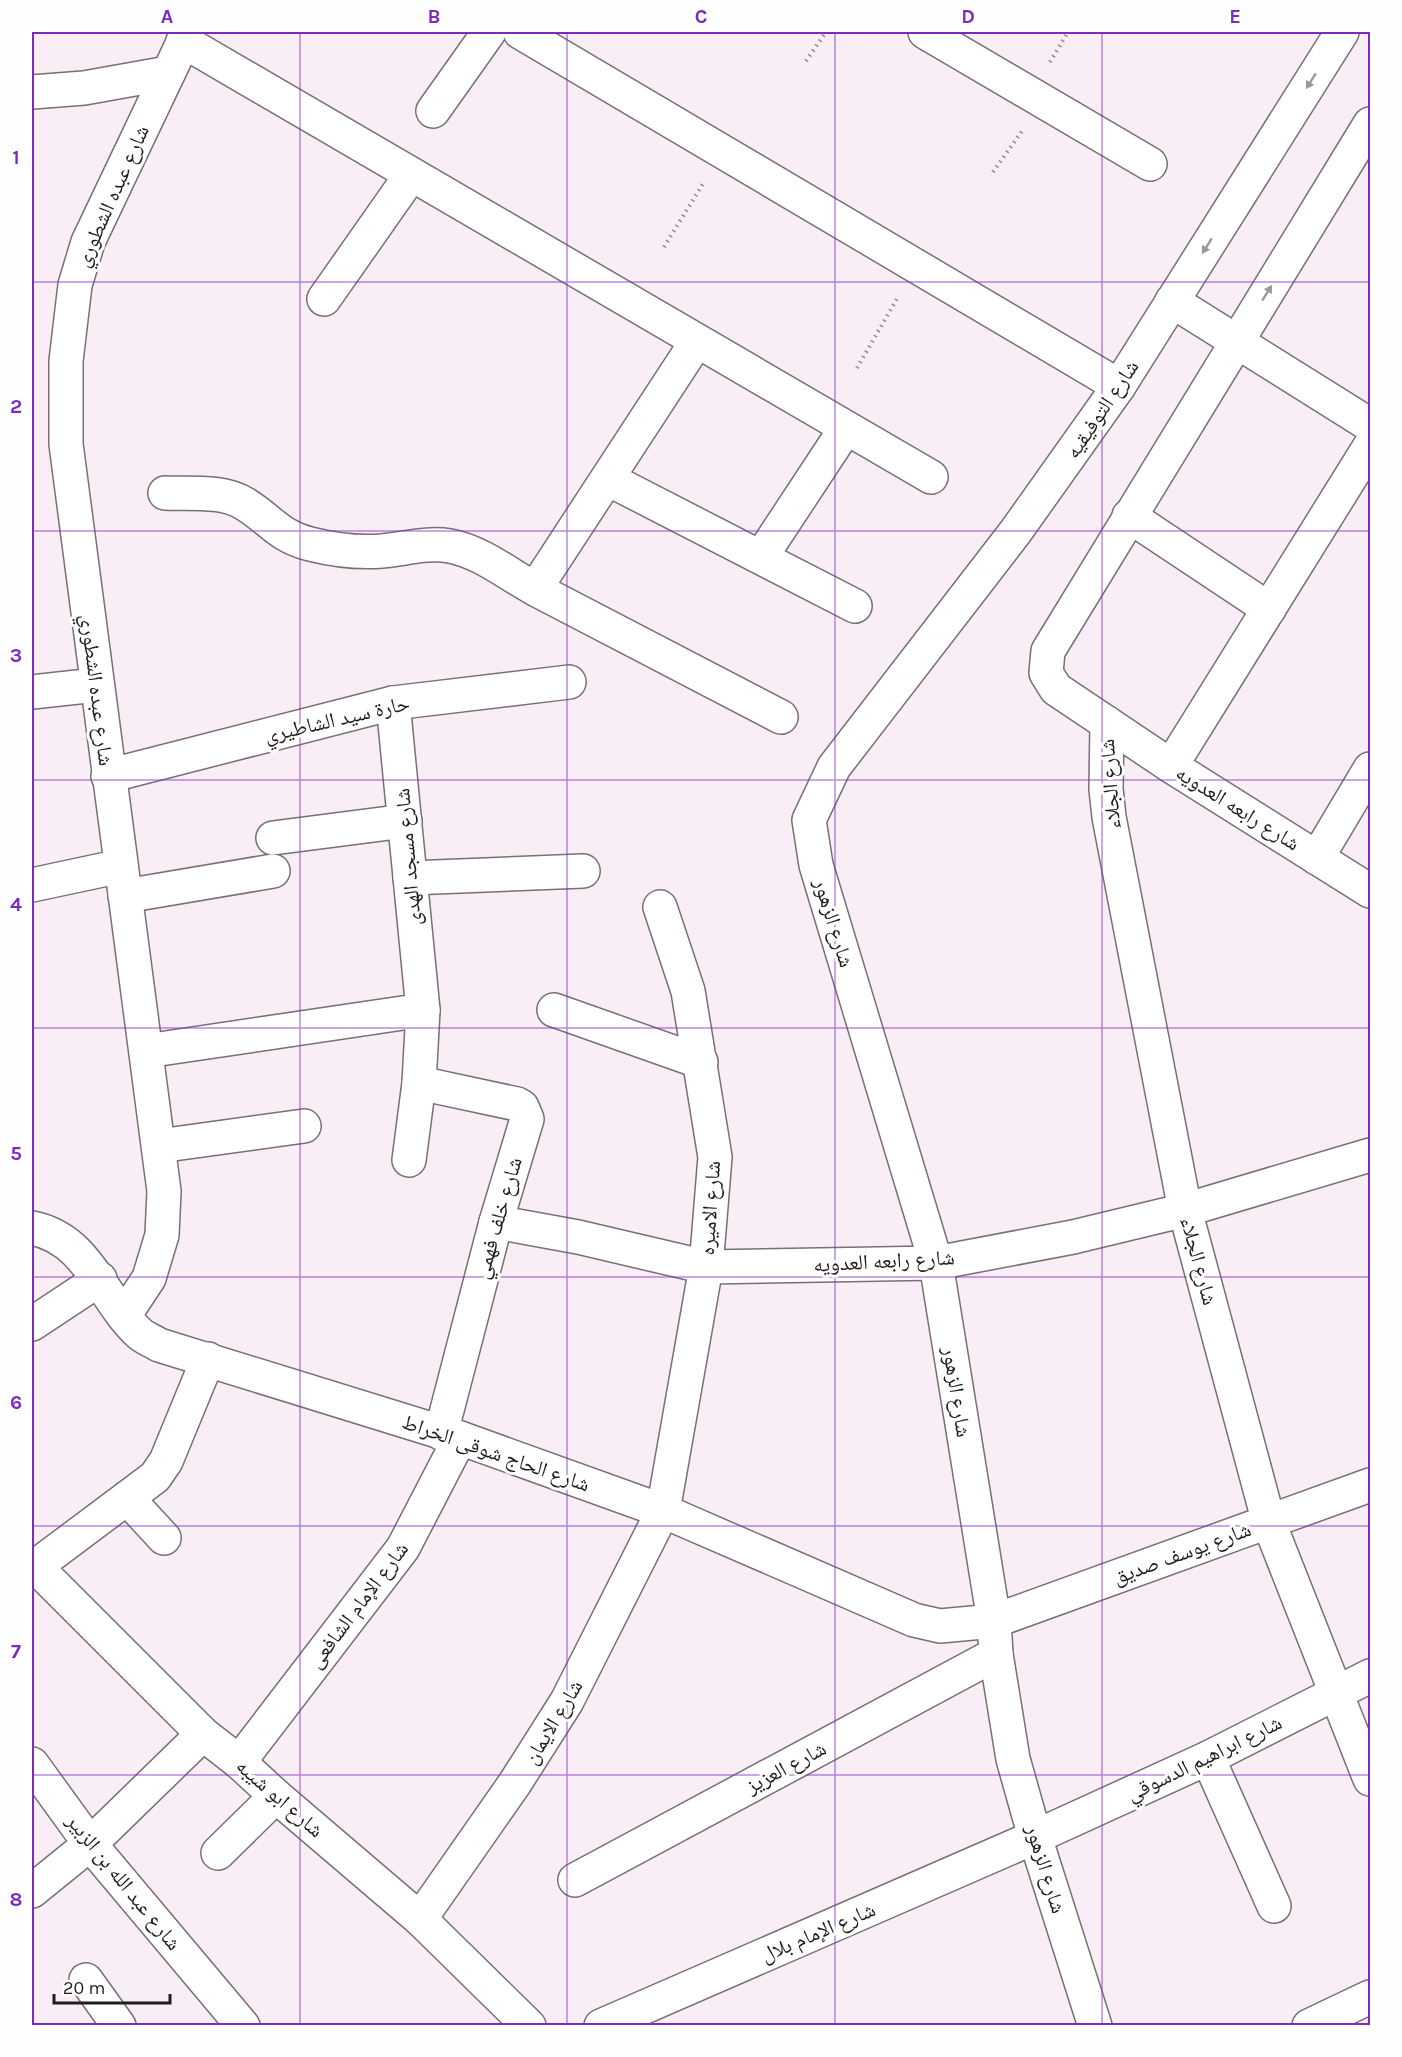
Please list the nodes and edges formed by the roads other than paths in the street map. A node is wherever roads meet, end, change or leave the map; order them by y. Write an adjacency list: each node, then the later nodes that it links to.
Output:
1 (489, 32): 8 (street)
2 (924, 32): 10 (street)
3 (1342, 32): 13 (street, شارع التوفيقيه, one-way to 13)
4 (529, 34): 16 (street)
5 (186, 36): 6 (street, شارع عبده الشطوري); 11 (street)
6 (168, 72): 7 (street); 29 (street, شارع عبده الشطوري)
7 (32, 92)
8 (433, 111)
9 (1371, 124): 15 (street, one-way to 9)
10 (1150, 164)
11 (411, 174): 12 (street); 14 (street)
12 (324, 299)
13 (1172, 302): 15 (street); 16 (street, شارع التوفيقيه)
14 (697, 341): 18 (street); 21 (street)
15 (1236, 343): 17 (street); 23 (street)
16 (1119, 386): 35 (street, شارع التوفيقيه)
17 (1371, 424)
18 (846, 428): 20 (street); 24 (street)
19 (1371, 446): 27 (street)
20 (931, 477)
21 (608, 479): 24 (street); 25 (street)
22 (165, 492): 25 (street)
23 (1129, 516): 27 (street); 33 (street)
24 (761, 557): 26 (street)
25 (535, 589): 32 (street)
26 (855, 606)
27 (1269, 609): 34 (street)
28 (568, 682): 31 (street, حارة سيد الشاطيري)
29 (96, 685): 30 (street); 37 (street, شارع عبده الشطوري)
30 (32, 692)
31 (393, 703): 37 (street, حارة سيد الشاطيري); 38 (street, شارع مسجد الهدى)
32 (781, 717)
33 (1107, 723): 34 (street, شارع رابعه العدويه); 57 (street, شارع الجلاء)
34 (1171, 766): 40 (street, شارع رابعه العدويه)
35 (834, 767): 60 (street, شارع الزهور)
36 (1371, 769): 40 (street)
37 (108, 776): 44 (street, شارع عبده الشطوري)
38 (405, 821): 39 (street); 43 (street, شارع مسجد الهدى)
39 (273, 838)
40 (1317, 858): 46 (street, شارع رابعه العدويه)
41 (273, 871): 44 (street)
42 (583, 871): 43 (street)
43 (410, 878): 48 (street, شارع مسجد الهدى)
44 (123, 881): 45 (street); 50 (street, شارع عبده الشطوري)
45 (32, 885)
46 (1371, 891)
47 (660, 907): 51 (street, شارع الاميره)
48 (423, 1010): 50 (street); 52 (street, شارع مسجد الهدى)
49 (554, 1010): 51 (street)
50 (146, 1050): 54 (street, شارع عبده الشطوري)
51 (701, 1062): 61 (street, شارع الاميره)
52 (419, 1083): 56 (street, شارع مسجد الهدى); 58 (street, شارع خلف فهمي)
53 (304, 1126): 54 (street)
54 (159, 1146): 63 (street, شارع عبده الشطوري)
55 (1371, 1155): 57 (street, شارع رابعه العدويه)
56 (409, 1160)
57 (1185, 1210): 60 (street, شارع رابعه العدويه); 70 (street, شارع الجلاء)
58 (496, 1222): 61 (street, شارع رابعه العدويه); 66 (street, شارع خلف فهمي)
59 (32, 1228): 62 (street, شارع الحاج شوقى الخراط)
60 (936, 1263): 61 (street, شارع رابعه العدويه); 73 (street, شارع الزهور)
61 (706, 1267): 69 (street, شارع الاميره)
62 (100, 1279): 63 (street, شارع الحاج شوقى الخراط); 64 (street)
63 (124, 1316): 65 (street, شارع الحاج شوقى الخراط)
64 (32, 1324)
65 (208, 1359): 66 (street, شارع الحاج شوقى الخراط); 68 (street)
66 (450, 1435): 69 (street, شارع الحاج شوقى الخراط); 79 (street, شارع الإمام الشافعى)
67 (1371, 1485): 70 (street, شارع يوسف صديق)
68 (127, 1498): 71 (street); 72 (street)
69 (663, 1511): 73 (street, شارع الحاج شوقى الخراط); 89 (street, شارع الايمان)
70 (1269, 1522): 73 (street, شارع يوسف صديق); 76 (street, شارع الجلاء)
71 (164, 1538)
72 (33, 1568): 77 (street, شارع ابو شيبه)
73 (994, 1621): 74 (street, شارع الزهور)
74 (996, 1654): 83 (street, شارع الزهور); 86 (street, شارع العزيز)
75 (1371, 1676): 76 (street, شارع ابراهيم الدسوقي)
76 (1335, 1694): 78 (street, شارع ابراهيم الدسوقي); 81 (street, شارع الجلاء)
77 (203, 1734): 79 (street, شارع ابو شيبه); 84 (street)
78 (1208, 1758): 83 (street, شارع ابراهيم الدسوقي); 88 (street)
79 (240, 1762): 82 (street, شارع ابو شيبه)
80 (32, 1764): 84 (street, شارع عبد الله بن الزبير)
81 (1371, 1779)
82 (276, 1796): 85 (street); 89 (street, شارع ابو شيبه)
83 (1035, 1838): 95 (street, شارع الإمام بلال); 96 (street, شارع الزهور)
84 (90, 1844): 87 (street); 93 (street, شارع عبد الله بن الزبير)
85 (218, 1853)
86 (575, 1880)
87 (32, 1891)
88 (1274, 1906)
89 (420, 1919): 94 (street, شارع ابو شيبه)
90 (86, 1980): 92 (street)
91 (1371, 1997): 97 (street)
92 (119, 2025)
93 (243, 2025)
94 (529, 2025)
95 (602, 2025)
96 (1095, 2025)
97 (1309, 2025)

